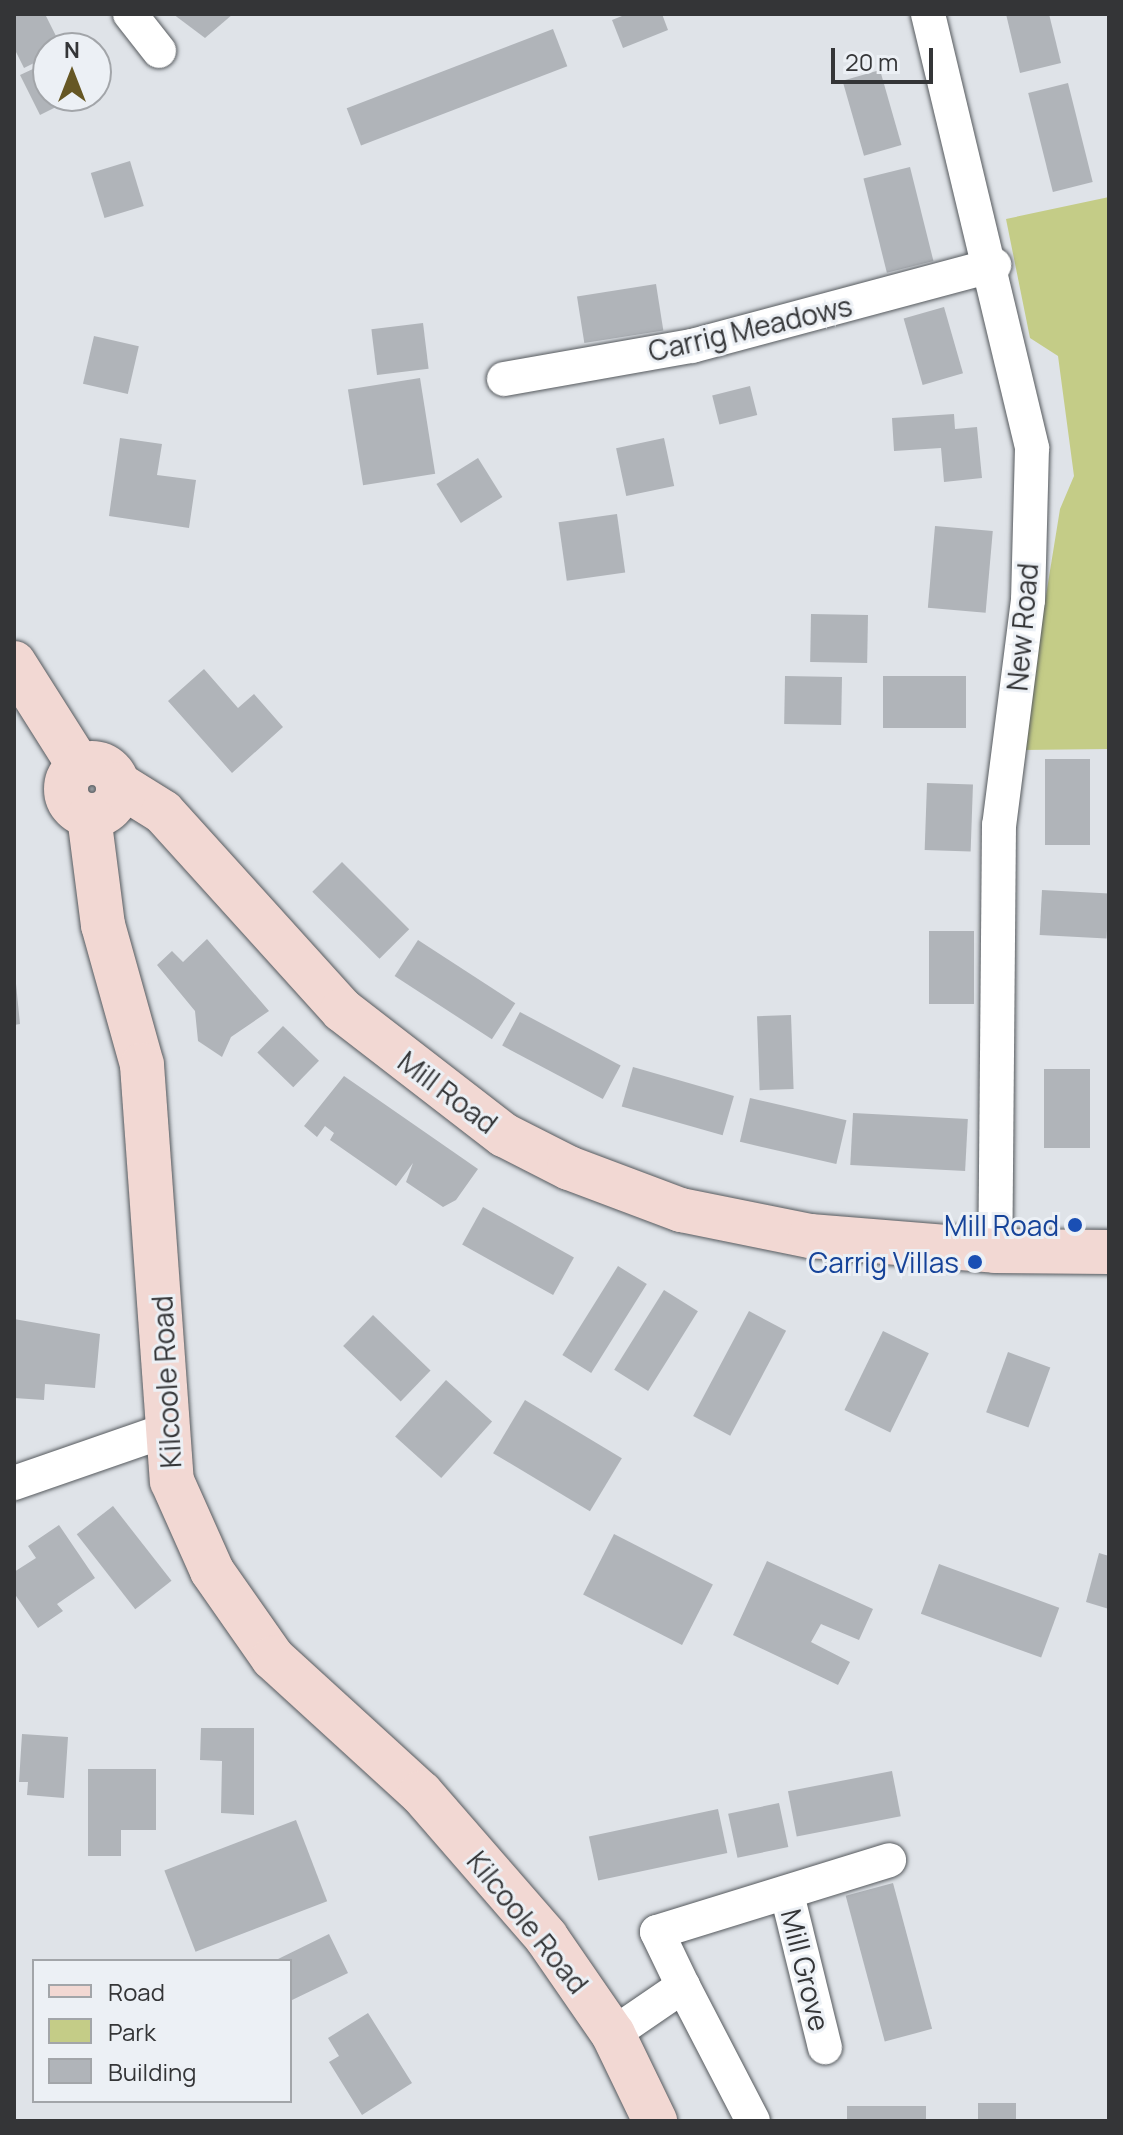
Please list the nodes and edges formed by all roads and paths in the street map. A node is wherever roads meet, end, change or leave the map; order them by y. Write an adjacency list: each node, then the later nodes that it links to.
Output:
1 (130, 14): 3 (street)
2 (928, 14): 4 (street, New Road)
3 (159, 51)
4 (994, 265): 5 (street, Carrig Meadows); 10 (street, New Road)
5 (504, 379)
6 (14, 663): 7 (main road)
7 (79, 766): 8 (main road); 9 (main road)
8 (118, 784): 9 (main road); 10 (main road, Mill Road)
9 (89, 816): 12 (main road, Kilcoole Road)
10 (995, 1251): 11 (main road, Mill Road)
11 (1109, 1252)
12 (167, 1430): 13 (street); 17 (main road, Kilcoole Road)
13 (14, 1483)
14 (889, 1860): 15 (street, Mill Grove)
15 (787, 1894): 16 (street, Mill Grove); 18 (street, Mill Grove)
16 (683, 1986): 17 (street); 20 (street, Mill Grove)
17 (613, 2034): 19 (main road, Kilcoole Road)
18 (825, 2047)
19 (655, 2121)
20 (753, 2121)

